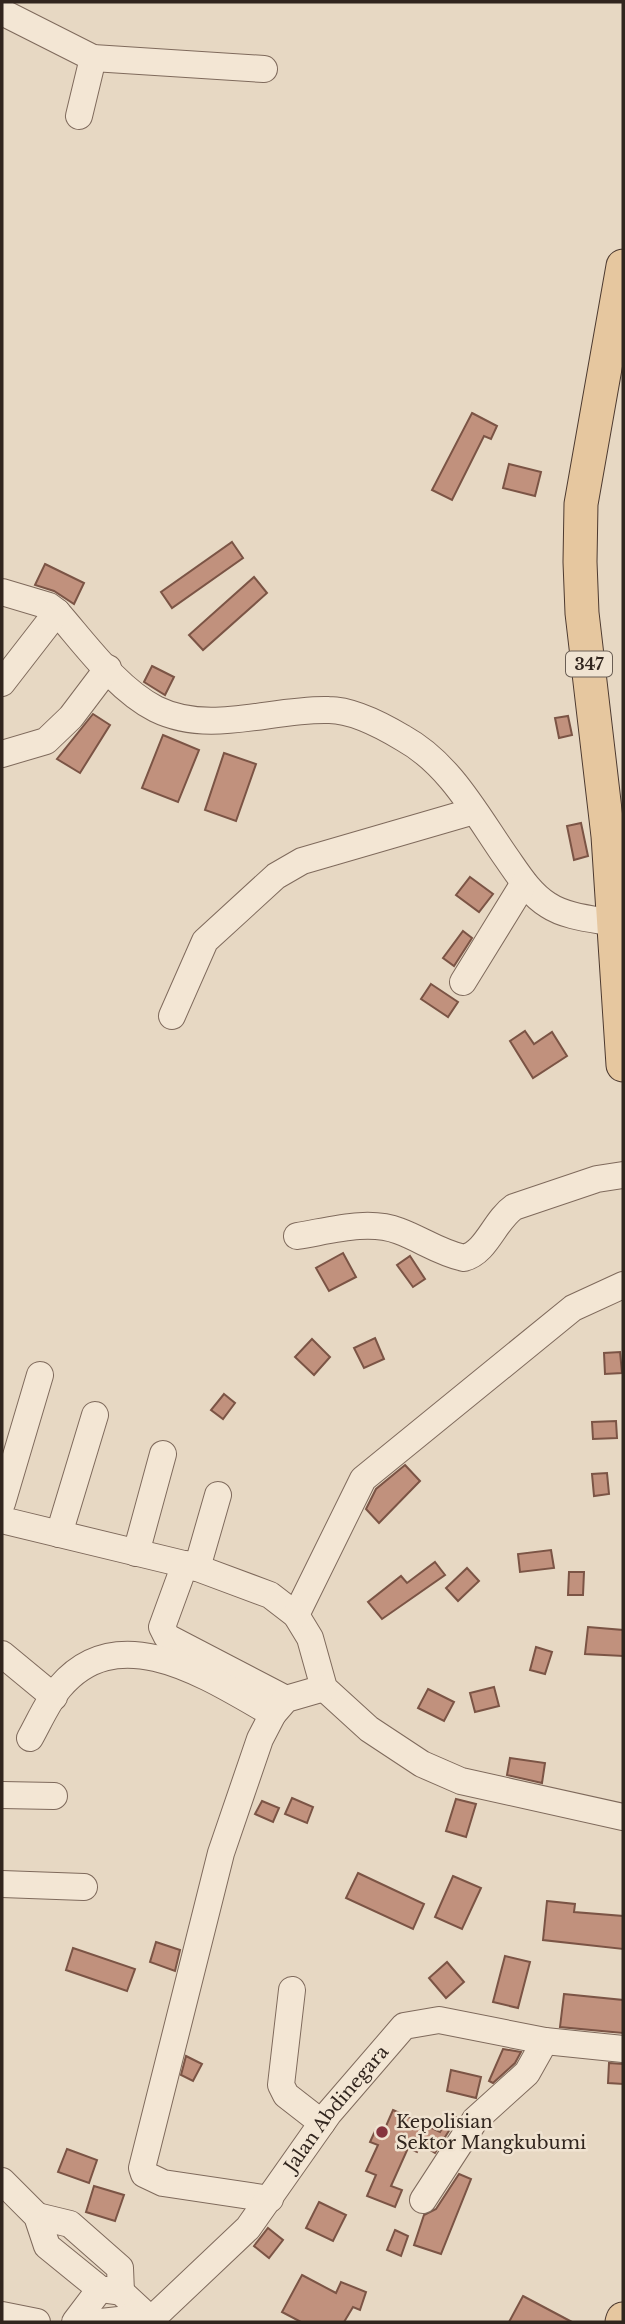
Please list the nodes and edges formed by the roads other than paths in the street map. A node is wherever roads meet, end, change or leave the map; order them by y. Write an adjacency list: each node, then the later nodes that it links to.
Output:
1 (2, 12): 2 (street)
2 (93, 58): 3 (street); 4 (street)
3 (264, 69)
4 (79, 116)
5 (623, 266): 13 (main road, 347)
6 (2, 592): 7 (street)
7 (57, 612): 8 (street); 9 (street)
8 (108, 668): 10 (street); 11 (street)
9 (2, 683)
10 (2, 754)
11 (474, 811): 12 (street); 15 (street)
12 (524, 883): 13 (street); 14 (street)
13 (614, 923): 16 (main road, 347)
14 (463, 982)
15 (173, 1016)
16 (623, 1065)
17 (623, 1175): 18 (street)
18 (297, 1236)
19 (623, 1285): 29 (street)
20 (40, 1374): 24 (street)
21 (95, 1415): 26 (street)
22 (163, 1454): 27 (street)
23 (218, 1495): 28 (street)
24 (2, 1503)
25 (2, 1520): 26 (street)
26 (59, 1534): 27 (street)
27 (136, 1552): 28 (street)
28 (191, 1566): 29 (street); 33 (street)
29 (296, 1615): 31 (street)
30 (2, 1654): 32 (street)
31 (324, 1688): 33 (street); 37 (street)
32 (54, 1696): 33 (street); 34 (street)
33 (280, 1707): 45 (street)
34 (30, 1738)
35 (2, 1796): 36 (street)
36 (54, 1796)
37 (623, 1817)
38 (2, 1884): 39 (street)
39 (84, 1887)
40 (292, 1990): 43 (street)
41 (545, 2041): 42 (street, Jalan Abdinegara); 43 (street, Jalan Abdinegara); 46 (street)
42 (623, 2049)
43 (322, 2123): 45 (street, Jalan Abdinegara)
44 (2, 2181): 47 (street)
45 (270, 2199): 49 (street, Jalan Abdinegara)
46 (424, 2200)
47 (111, 2291): 49 (street); 51 (street)
48 (2, 2315): 50 (street)
49 (155, 2318): 52 (street)
50 (37, 2322)
51 (75, 2322)
52 (101, 2322)

